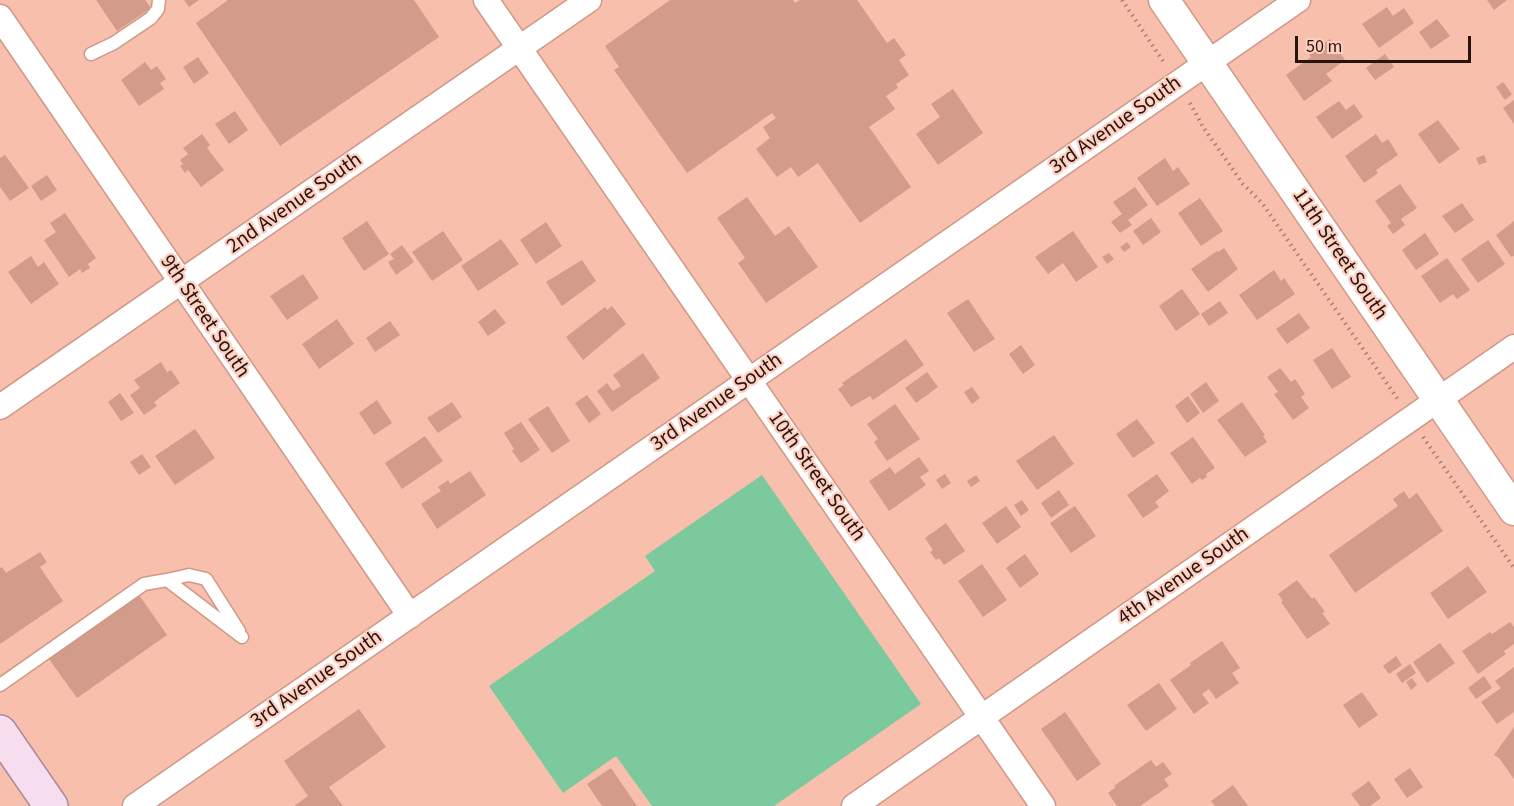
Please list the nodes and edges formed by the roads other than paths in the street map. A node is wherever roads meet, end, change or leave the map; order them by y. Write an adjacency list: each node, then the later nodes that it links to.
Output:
1 (159, 0): 8 (lane)
2 (486, 0): 7 (street, 10th Street South)
3 (589, 0): 7 (street, 2nd Avenue South)
4 (1164, 0): 9 (street, 11th Street South)
5 (1298, 0): 9 (street, 3rd Avenue South)
6 (0, 17): 10 (street, 9th Street South)
7 (519, 48): 10 (street, 2nd Avenue South); 12 (street, 10th Street South)
8 (91, 54)
9 (1208, 63): 12 (street, 3rd Avenue South); 13 (street, 11th Street South)
10 (181, 283): 14 (street, 2nd Avenue South); 17 (street, 9th Street South)
11 (1514, 347): 13 (street, 4th Avenue South)
12 (749, 380): 17 (street, 3rd Avenue South); 19 (street, 10th Street South)
13 (1438, 400): 15 (street, 11th Street South); 19 (street, 4th Avenue South)
14 (0, 407)
15 (1514, 510)
16 (167, 580): 16 (lane); 18 (lane)
17 (410, 616): 22 (street, 3rd Avenue South)
18 (0, 685)
19 (982, 717): 23 (street, 4th Avenue South); 24 (street, 10th Street South)
20 (0, 732): 21 (main road)
21 (51, 806)
22 (135, 806)
23 (854, 806)
24 (1043, 806)

